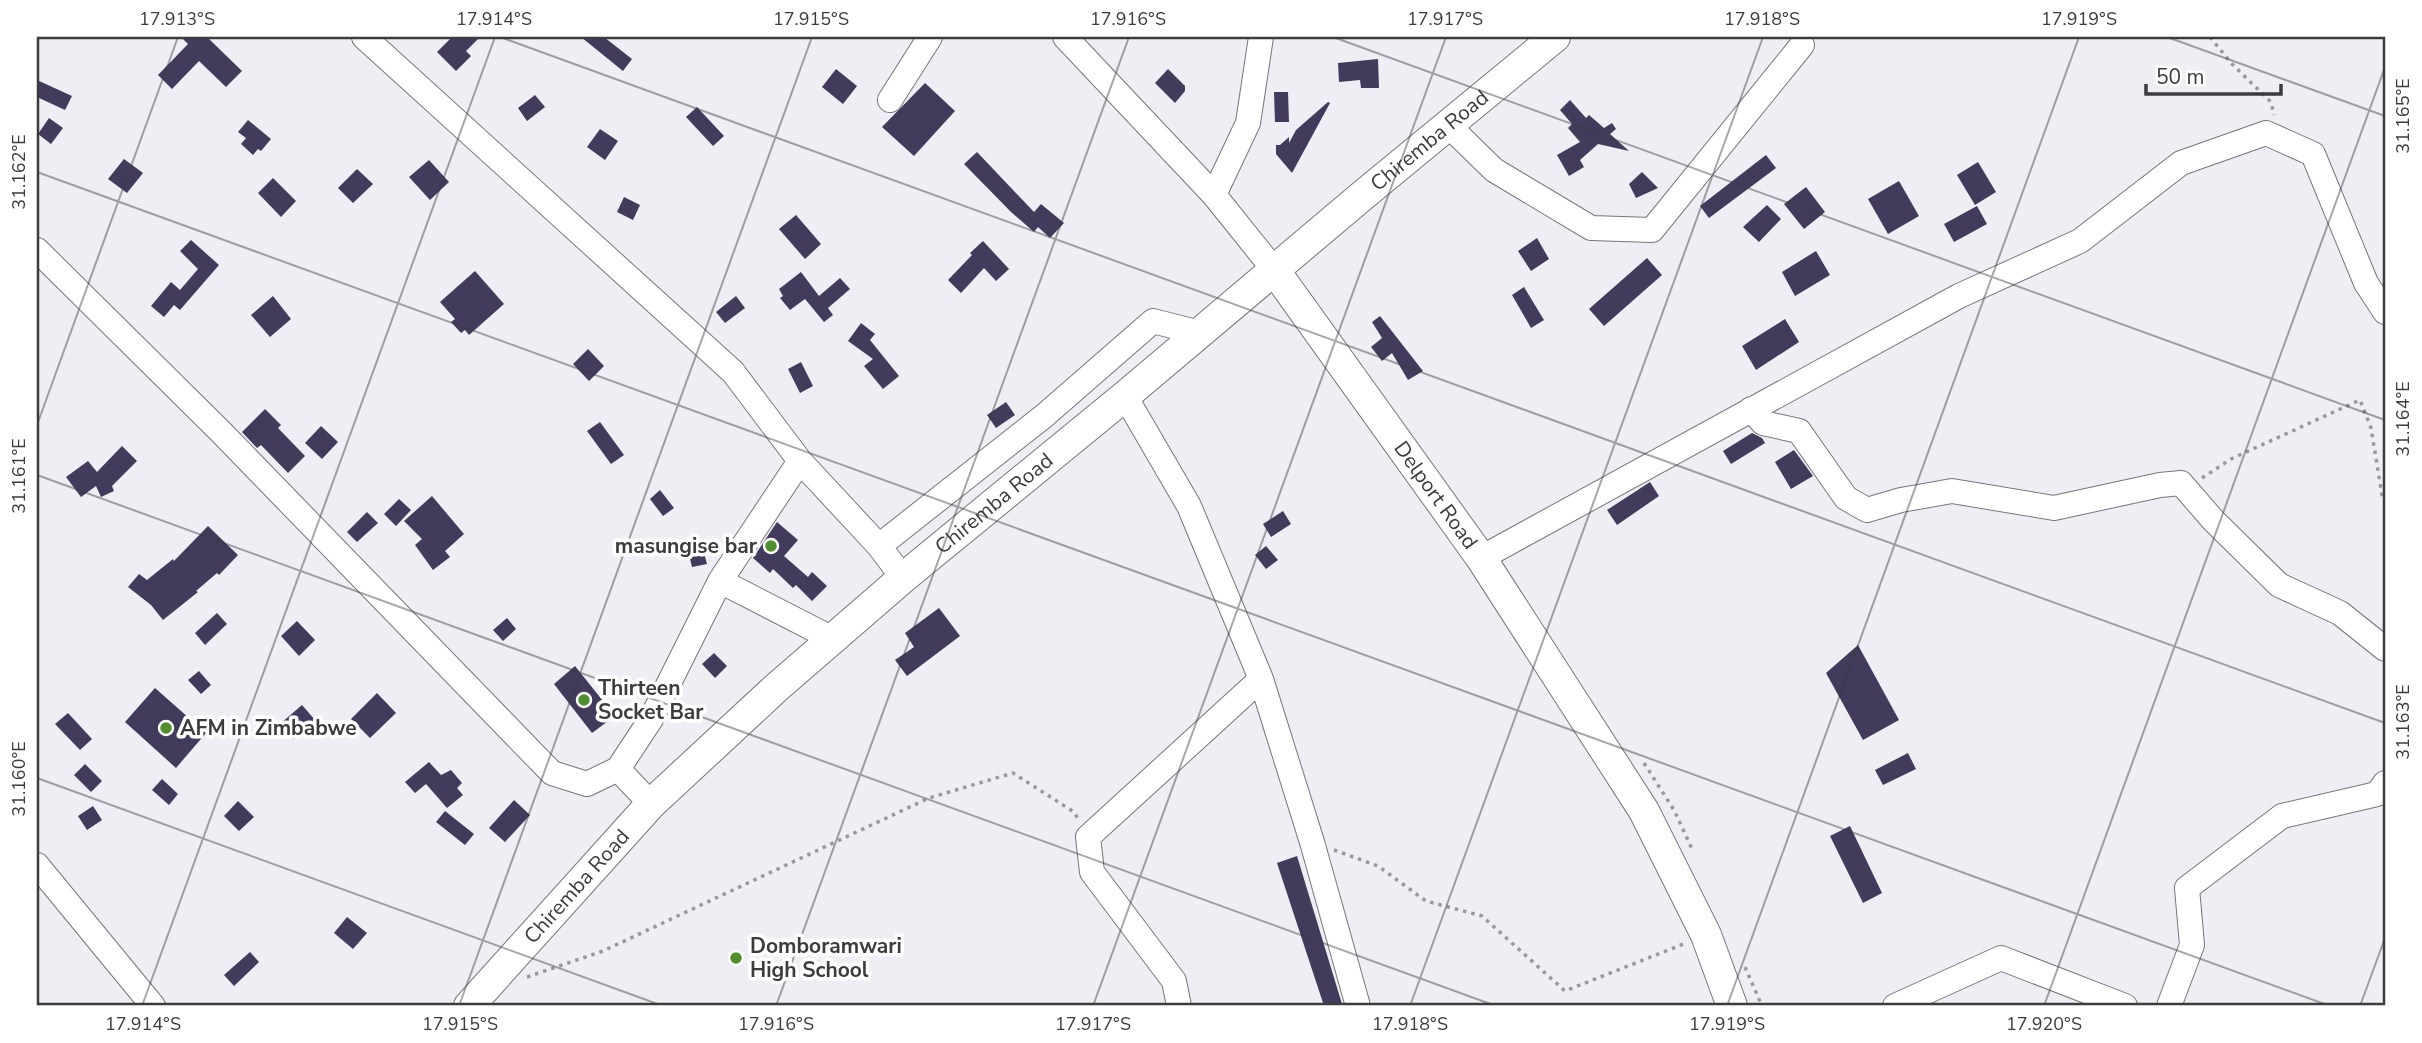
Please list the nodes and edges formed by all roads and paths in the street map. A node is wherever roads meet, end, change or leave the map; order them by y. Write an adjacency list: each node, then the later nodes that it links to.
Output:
1 (364, 37): 18 (street)
2 (930, 37): 8 (street)
3 (1261, 37): 11 (street)
4 (1555, 37): 9 (main road, Chiremba Road)
5 (2210, 37): 10 (path)
6 (1073, 41): 11 (street, Delport Road)
7 (1801, 46): 9 (street)
8 (890, 100)
9 (1448, 125): 13 (main road, Chiremba Road)
10 (2279, 139): 14 (street); 17 (street)
11 (1214, 195): 13 (street, Delport Road)
12 (37, 250): 28 (street)
13 (1275, 271): 15 (main road, Chiremba Road); 22 (main road, Delport Road)
14 (2385, 312)
15 (1200, 333): 16 (main road, Chiremba Road); 21 (street)
16 (1125, 396): 23 (main road, Chiremba Road); 27 (street)
17 (1751, 409): 19 (street); 22 (street)
18 (800, 461): 21 (street); 24 (street)
19 (2186, 489): 20 (path); 26 (street)
20 (2385, 501)
21 (879, 546): 23 (street)
22 (1481, 558): 34 (main road, Delport Road)
23 (903, 578): 25 (main road, Chiremba Road)
24 (720, 581): 25 (street); 28 (street)
25 (831, 638): 30 (main road, Chiremba Road)
26 (2385, 649)
27 (1261, 679): 31 (street); 32 (street)
28 (618, 769): 30 (street)
29 (2385, 783): 43 (street)
30 (651, 804): 37 (main road, Chiremba Road)
31 (1088, 837): 35 (path); 38 (street)
32 (1312, 842): 34 (path); 39 (street)
33 (37, 866): 36 (street)
34 (1706, 935): 40 (main road, Delport Road)
35 (518, 980)
36 (153, 1006)
37 (469, 1006)
38 (1179, 1006)
39 (1358, 1006)
40 (1732, 1006)
41 (1895, 1006): 42 (street)
42 (2125, 1006)
43 (2169, 1006)

